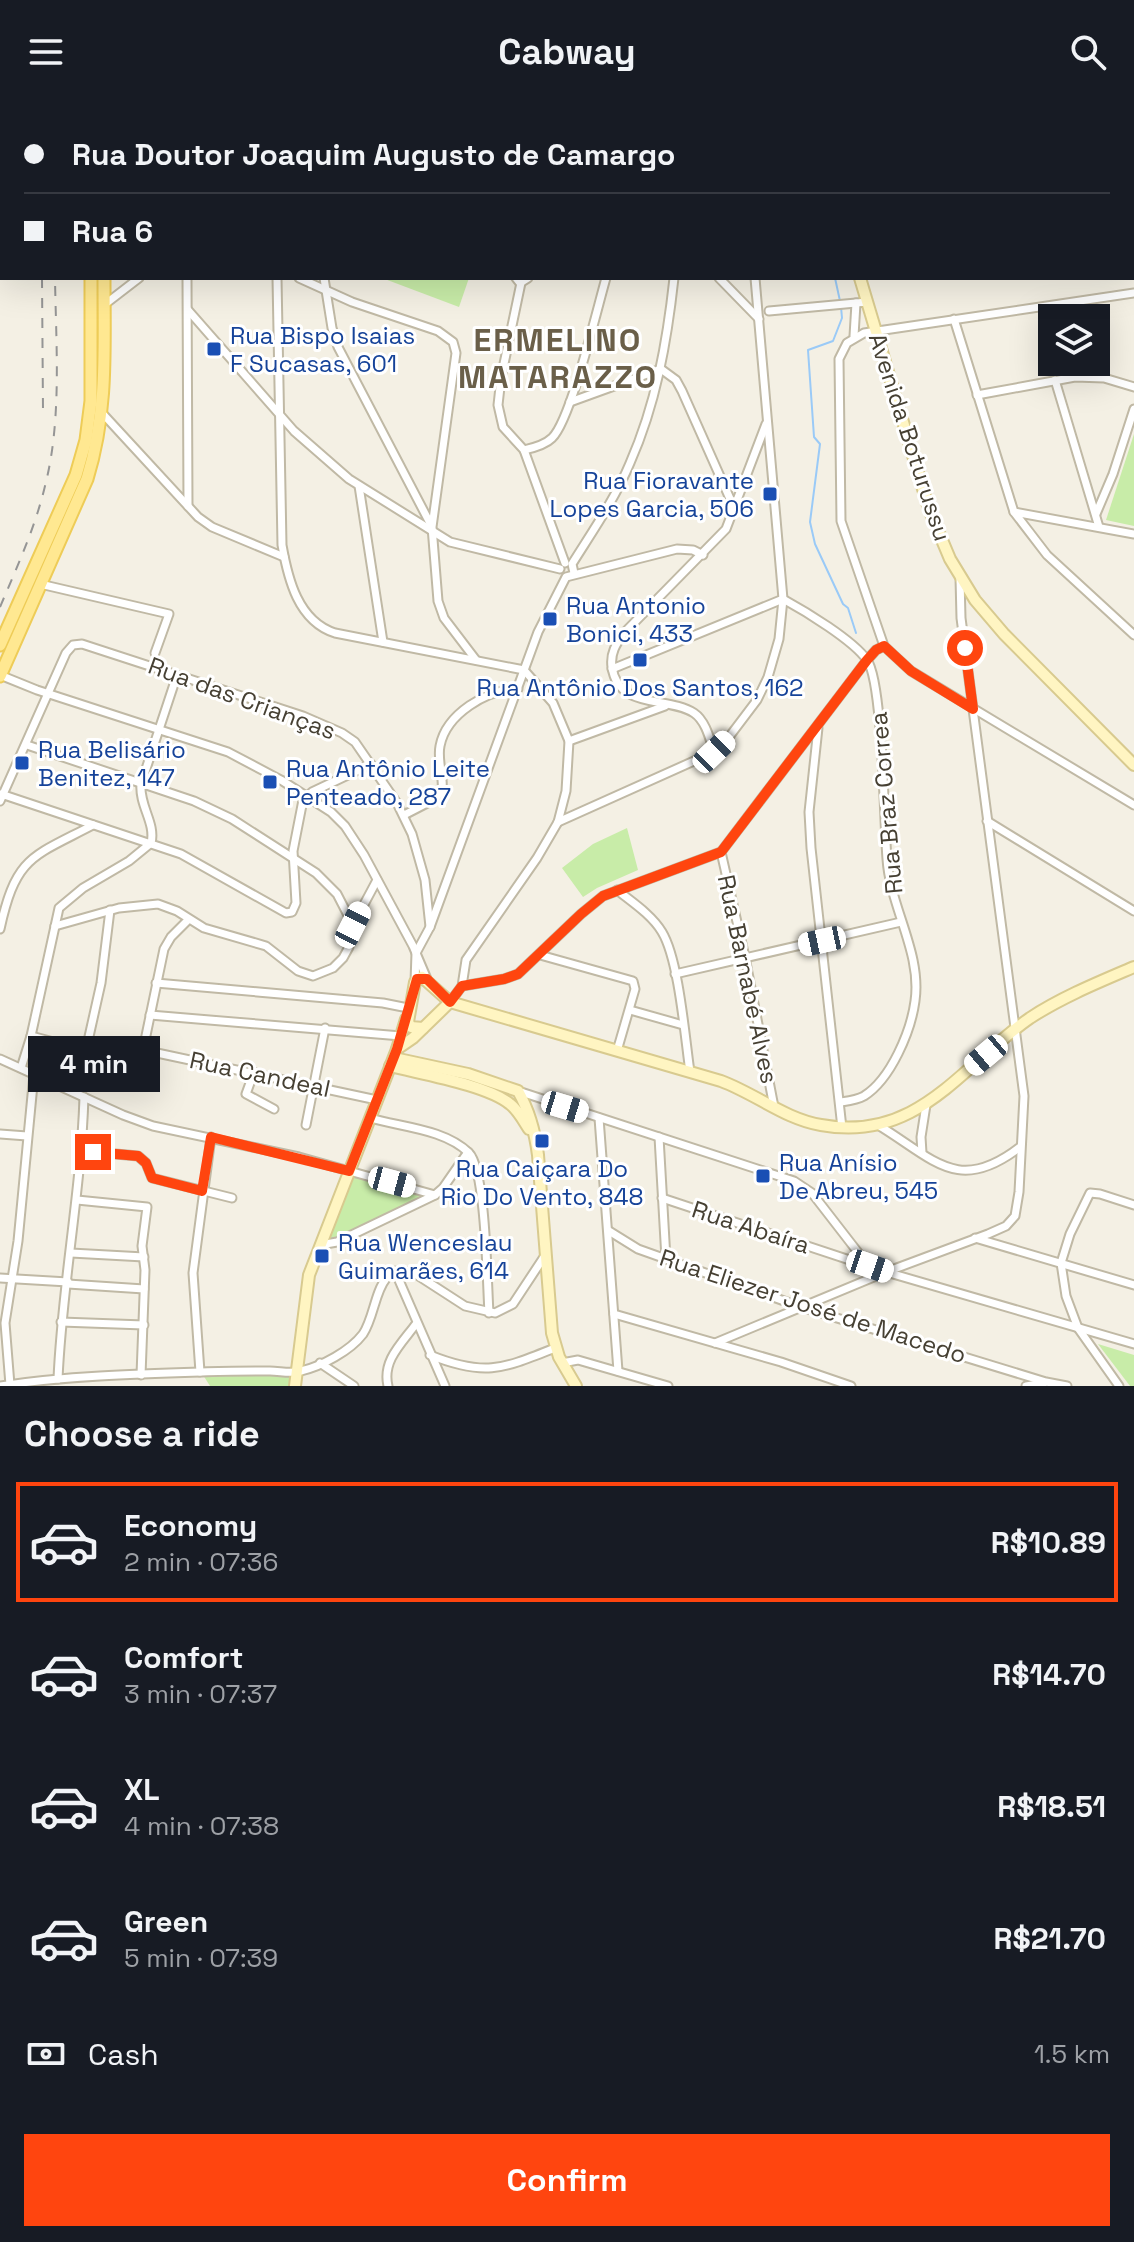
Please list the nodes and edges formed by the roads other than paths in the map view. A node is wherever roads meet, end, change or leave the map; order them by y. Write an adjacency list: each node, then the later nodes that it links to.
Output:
1 (91, 280): 52 (main road)
2 (104, 280): 17 (main road)
3 (136, 280): 17 (street)
4 (187, 280): 18 (street)
5 (277, 280): 30 (street)
6 (304, 280): 14 (street)
7 (324, 280): 14 (street)
8 (519, 280): 33 (street)
9 (605, 280): 28 (street)
10 (674, 280): 24 (street)
11 (721, 280): 20 (street)
12 (755, 280): 20 (street)
13 (860, 280): 16 (street, Avenida Boturussu)
14 (324, 289): 40 (street); 40 (street)
15 (1134, 293): 21 (street)
16 (858, 303): 19 (street); 22 (street, Avenida Boturussu); 23 (street)
17 (104, 305): 31 (main road)
18 (188, 310): 30 (street); 35 (street)
19 (769, 311)
20 (759, 319): 32 (street)
21 (954, 319): 22 (street); 27 (street)
22 (875, 330): 23 (street); 46 (street, Avenida Boturussu)
23 (854, 336): 53 (street)
24 (661, 369): 28 (street); 36 (street); 44 (street)
25 (1055, 380): 26 (street); 27 (street); 38 (street)
26 (1134, 387)
27 (977, 395): 37 (street)
28 (570, 402): 33 (street)
29 (1134, 409): 38 (street)
30 (278, 411): 34 (street); 43 (street)
31 (103, 414): 35 (street); 48 (main road)
32 (768, 420): 36 (street); 49 (street)
33 (524, 450): 44 (street)
34 (359, 486): 40 (street); 51 (street)
35 (188, 506): 43 (street)
36 (735, 510): 42 (street)
37 (1014, 512): 39 (street); 50 (street)
38 (1096, 514): 39 (street)
39 (1099, 527): 41 (street)
40 (433, 530): 44 (street); 55 (street)
41 (1134, 534)
42 (703, 555): 45 (street); 57 (street)
43 (284, 557): 51 (street)
44 (566, 566): 45 (street); 47 (street)
45 (574, 573): 47 (street)
46 (960, 575): 64 (street); 71 (street, Avenida Boturussu)
47 (566, 577): 58 (street)
48 (40, 584): 54 (street); 60 (main road)
49 (783, 599): 56 (street); 57 (street); 69 (street)
50 (1134, 635)
51 (383, 642): 55 (street)
52 (0, 645)
53 (884, 646): 56 (street); 64 (street)
54 (155, 653)
55 (476, 660): 58 (street)
56 (867, 660): 65 (street); 90 (street, Rua Braz Correa)
57 (612, 669): 63 (street)
58 (524, 670): 61 (street); 67 (street)
59 (177, 675): 62 (street, Rua das Crianças); 66 (street); 70 (street, Rua das Crianças)
60 (0, 676): 62 (street)
61 (518, 689): 76 (street); 93 (street)
62 (50, 694): 66 (street); 68 (street)
63 (666, 705): 67 (street); 69 (street)
64 (973, 709): 75 (street); 77 (street)
65 (818, 725): 81 (street); 96 (street)
66 (159, 729): 72 (street); 73 (street)
67 (569, 741): 78 (street)
68 (27, 745): 72 (street); 74 (street)
69 (714, 752): 78 (street)
70 (371, 764): 73 (street); 76 (street, Rua das Crianças)
71 (1134, 765)
72 (141, 784): 80 (street); 82 (street)
73 (306, 795): 82 (street); 83 (street)
74 (1, 797): 79 (street)
75 (1134, 805)
76 (404, 815): 93 (street, Rua das Crianças)
77 (987, 821): 87 (street); 112 (street)
78 (558, 822): 104 (street)
79 (93, 825): 80 (street); 94 (street)
80 (151, 843): 82 (street); 85 (street)
81 (721, 852): 84 (street); 99 (street, Rua Barnabé Alves)
82 (294, 857): 91 (street)
83 (377, 880): 91 (street); 97 (street)
84 (617, 890): 98 (street); 101 (street)
85 (59, 908): 89 (street); 92 (street)
86 (110, 910): 88 (street); 89 (street); 116 (street)
87 (1134, 911)
88 (188, 920): 91 (street); 103 (street)
89 (67, 922): 92 (street)
90 (901, 922): 96 (street); 127 (street, Rua Braz Correa)
91 (353, 925)
92 (55, 926): 113 (street)
93 (430, 927): 95 (street)
94 (0, 929)
95 (426, 937): 97 (street); 102 (street)
96 (822, 941): 99 (street); 127 (street)
97 (416, 953): 102 (street); 102 (street)
98 (540, 955): 104 (street); 107 (street)
99 (745, 957): 101 (street); 130 (street, Rua Barnabé Alves)
100 (1134, 967): 112 (street)
101 (675, 974): 109 (street)
102 (422, 976): 105 (street); 106 (street)
103 (156, 983): 106 (street); 108 (street)
104 (462, 986): 105 (street)
105 (450, 1002): 111 (street); 117 (street)
106 (408, 1008): 111 (street); 114 (street)
107 (630, 1010): 109 (street); 117 (street)
108 (150, 1015): 110 (street); 121 (street, Rua Candeal)
109 (683, 1025): 122 (street)
110 (325, 1028): 114 (street); 124 (street)
111 (423, 1028): 118 (street)
112 (1015, 1029): 129 (street); 141 (street)
113 (31, 1036): 115 (street); 120 (street)
114 (401, 1036): 118 (street)
115 (61, 1044)
116 (86, 1050)
117 (617, 1051): 122 (street)
118 (394, 1058): 126 (street); 128 (street); 128 (street)
119 (0, 1059): 120 (street)
120 (21, 1068): 123 (street)
121 (254, 1072): 124 (street, Rua Candeal); 131 (street)
122 (690, 1072): 130 (street)
123 (34, 1074): 125 (street); 138 (street)
124 (314, 1086): 126 (street, Rua Candeal); 134 (street)
125 (84, 1097): 139 (street); 142 (street)
126 (377, 1100): 132 (street)
127 (841, 1102): 136 (street)
128 (525, 1104): 133 (street); 156 (street)
129 (926, 1105): 135 (street); 144 (street)
130 (774, 1107): 136 (street)
131 (274, 1109)
132 (370, 1118): 143 (street); 145 (street)
133 (599, 1118): 140 (street); 152 (street)
134 (306, 1125)
135 (878, 1125): 136 (street); 144 (street)
136 (842, 1128)
137 (0, 1134): 138 (street)
138 (27, 1136): 164 (street)
139 (211, 1137): 145 (street); 146 (street)
140 (659, 1137): 149 (street); 160 (street)
141 (1020, 1147): 144 (street); 153 (street)
142 (82, 1151): 146 (street); 150 (street)
143 (468, 1152): 147 (street); 169 (street)
144 (922, 1153)
145 (349, 1171): 147 (street); 154 (street)
146 (202, 1191): 148 (street); 182 (street)
147 (435, 1195): 154 (street)
148 (232, 1198)
149 (662, 1198): 158 (street); 160 (street, Rua Abaíra)
150 (77, 1200): 155 (street); 157 (street)
151 (1134, 1205): 159 (street)
152 (609, 1231): 158 (street, Rua Eliezer José de Macedo); 170 (street)
153 (974, 1238): 159 (street); 162 (street)
154 (320, 1245): 183 (street)
155 (71, 1253): 157 (street); 165 (street)
156 (546, 1254): 169 (street); 177 (street)
157 (144, 1257): 167 (street)
158 (666, 1259): 168 (street, Rua Eliezer José de Macedo)
159 (1061, 1263): 166 (street); 174 (street)
160 (870, 1266): 162 (street, Rua Abaíra)
161 (395, 1271): 169 (street); 172 (street); 179 (street)
162 (886, 1272): 168 (street); 174 (street, Rua Abaíra)
163 (0, 1278): 164 (street)
164 (11, 1279): 165 (street); 187 (street)
165 (68, 1283): 167 (street); 171 (street)
166 (1134, 1285)
167 (144, 1289): 173 (street)
168 (801, 1307): 175 (street); 186 (street, Rua Eliezer José de Macedo)
169 (489, 1313)
170 (614, 1314): 175 (street); 181 (street)
171 (61, 1322): 173 (street); 185 (street)
172 (416, 1324): 178 (street); 191 (street)
173 (144, 1325): 184 (street)
174 (1078, 1328): 176 (street, Rua Abaíra); 198 (street)
175 (715, 1343): 195 (street)
176 (1134, 1344)
177 (555, 1348): 178 (street); 180 (street)
178 (430, 1355): 192 (street)
179 (320, 1363): 183 (street); 190 (street)
180 (562, 1363): 181 (street); 193 (street)
181 (618, 1371): 194 (street)
182 (200, 1372): 183 (street); 184 (street)
183 (297, 1373): 189 (street)
184 (141, 1375): 185 (street)
185 (58, 1379): 187 (street)
186 (1046, 1382): 196 (street); 197 (street, Rua Eliezer José de Macedo)
187 (10, 1385): 188 (street)
188 (0, 1386)
189 (295, 1386)
190 (354, 1386)
191 (388, 1386)
192 (445, 1386)
193 (576, 1386)
194 (668, 1386)
195 (851, 1386)
196 (1026, 1386)
197 (1067, 1386)
198 (1119, 1386)

